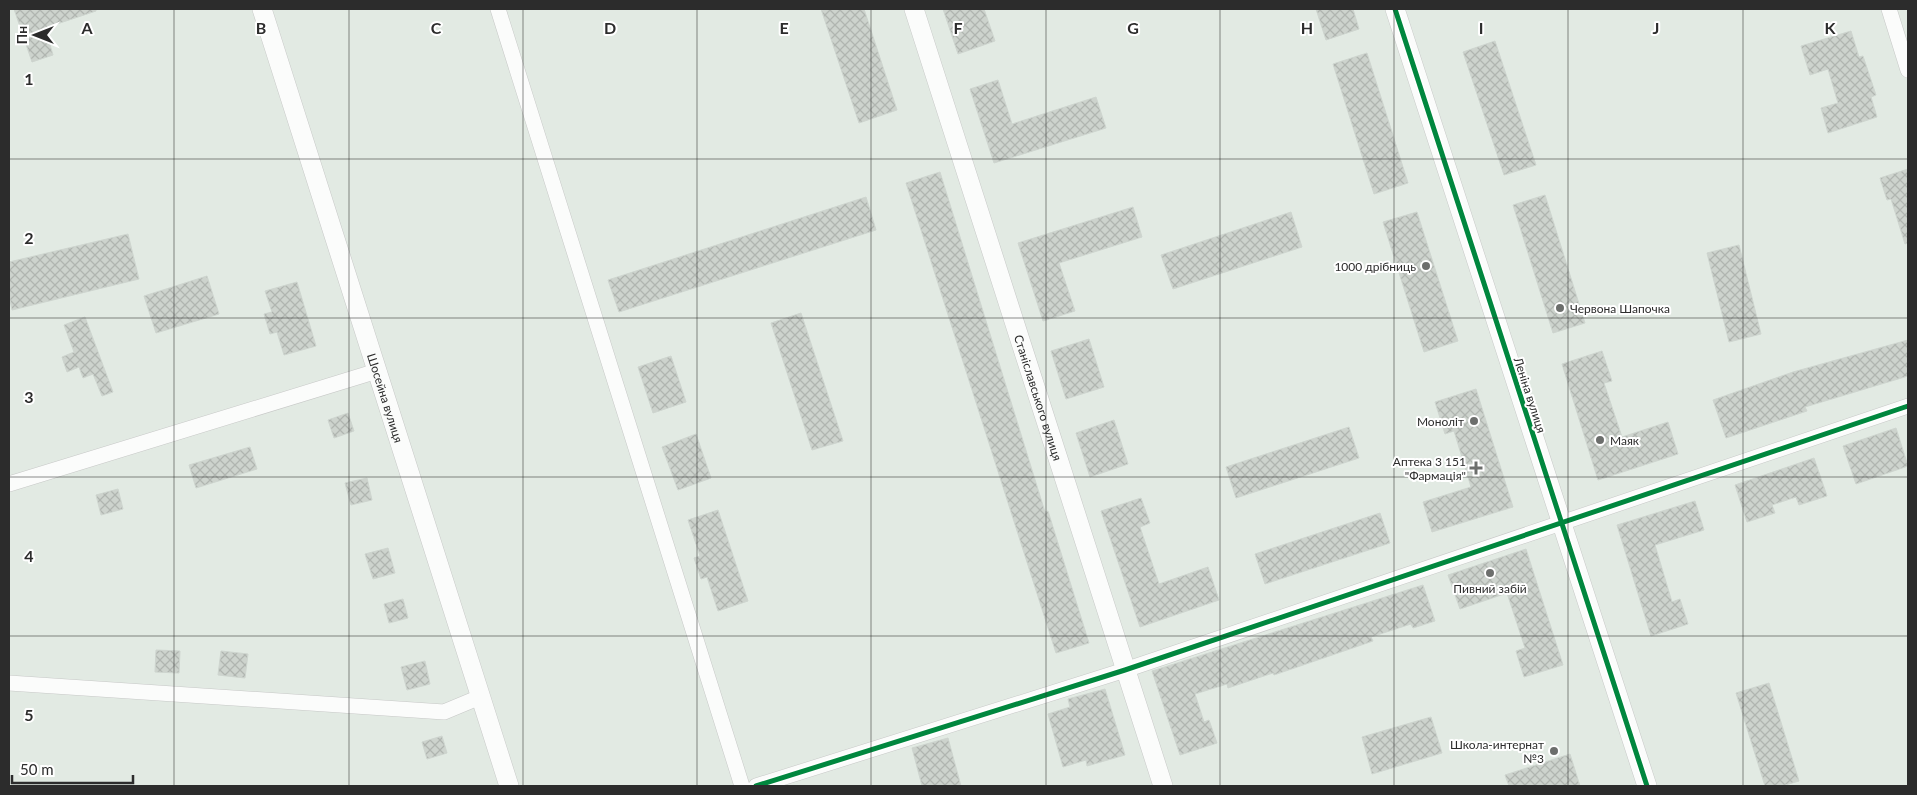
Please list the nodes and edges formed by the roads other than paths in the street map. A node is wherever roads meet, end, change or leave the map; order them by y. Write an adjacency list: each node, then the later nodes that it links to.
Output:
1 (262, 9): 7 (street, Шосейна вулиця)
2 (498, 9): 15 (street)
3 (914, 9): 11 (street, Станіславського вулиця)
4 (1395, 9): 10 (street, Леніна вулиця)
5 (1889, 9): 6 (street)
6 (1908, 70)
7 (377, 371): 9 (street); 13 (street, Шосейна вулиця)
8 (1908, 406): 10 (street)
9 (9, 484)
10 (1561, 524): 11 (street); 18 (street, Леніна вулиця)
11 (1125, 670): 16 (street); 17 (street, Станіславського вулиця)
12 (9, 683): 13 (street)
13 (480, 697): 14 (street, Шосейна вулиця)
14 (509, 786)
15 (742, 786)
16 (756, 786)
17 (1163, 786)
18 (1647, 786)

